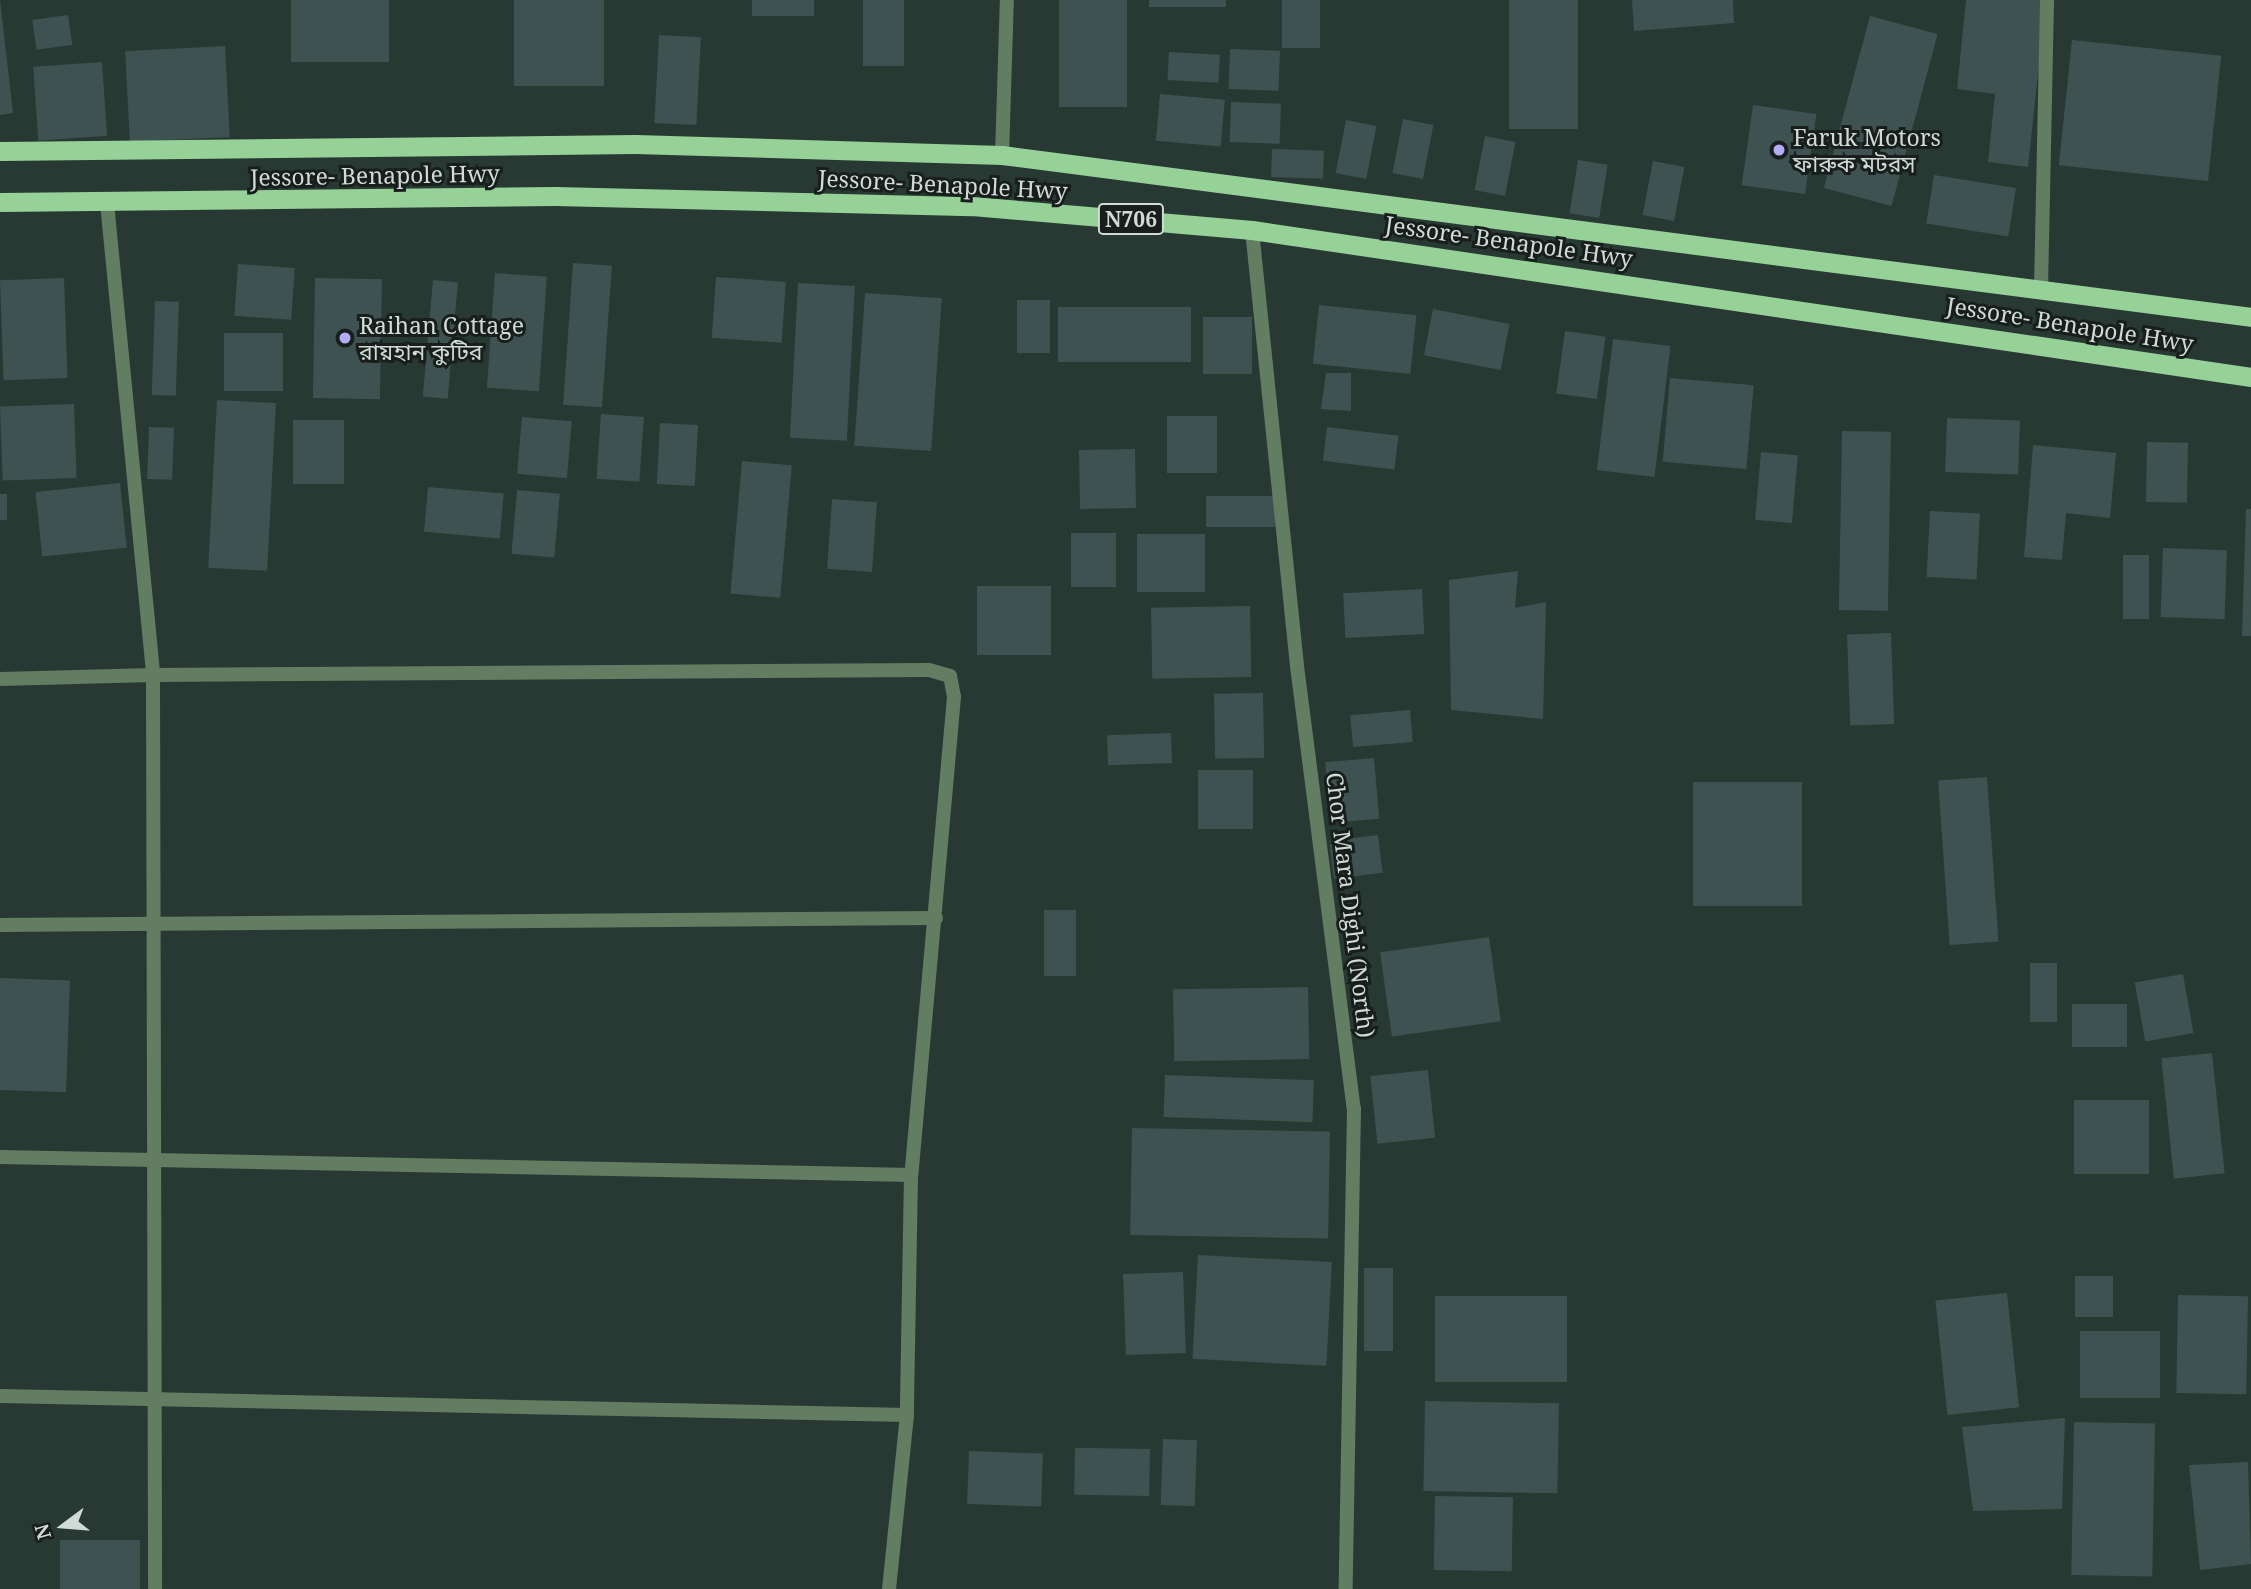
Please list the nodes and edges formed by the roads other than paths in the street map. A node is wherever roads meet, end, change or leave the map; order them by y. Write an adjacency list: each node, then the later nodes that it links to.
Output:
1 (1007, 0): 4 (street)
2 (2047, 0): 8 (street)
3 (0, 151): 4 (highway, Jessore- Benapole Hwy / N706)
4 (1002, 155): 8 (highway, Jessore- Benapole Hwy / N706)
5 (0, 202): 6 (highway, Jessore- Benapole Hwy / N706)
6 (107, 203): 7 (highway, Jessore- Benapole Hwy / N706); 11 (street)
7 (1252, 230): 10 (highway, Jessore- Benapole Hwy / N706); 24 (street, Chor Mara Dighi (North))
8 (2041, 289): 9 (highway, Jessore- Benapole Hwy / N706)
9 (2251, 317)
10 (2251, 377)
11 (153, 675): 12 (street); 13 (street); 14 (street)
12 (0, 679)
13 (936, 918): 14 (street); 18 (street)
14 (157, 923): 15 (street); 17 (street)
15 (0, 925)
16 (0, 1157): 17 (street)
17 (152, 1157): 18 (street); 20 (street)
18 (911, 1175): 21 (street)
19 (0, 1396): 20 (street)
20 (157, 1402): 21 (street); 22 (street)
21 (908, 1415): 23 (street)
22 (156, 1589)
23 (889, 1589)
24 (1346, 1589)

